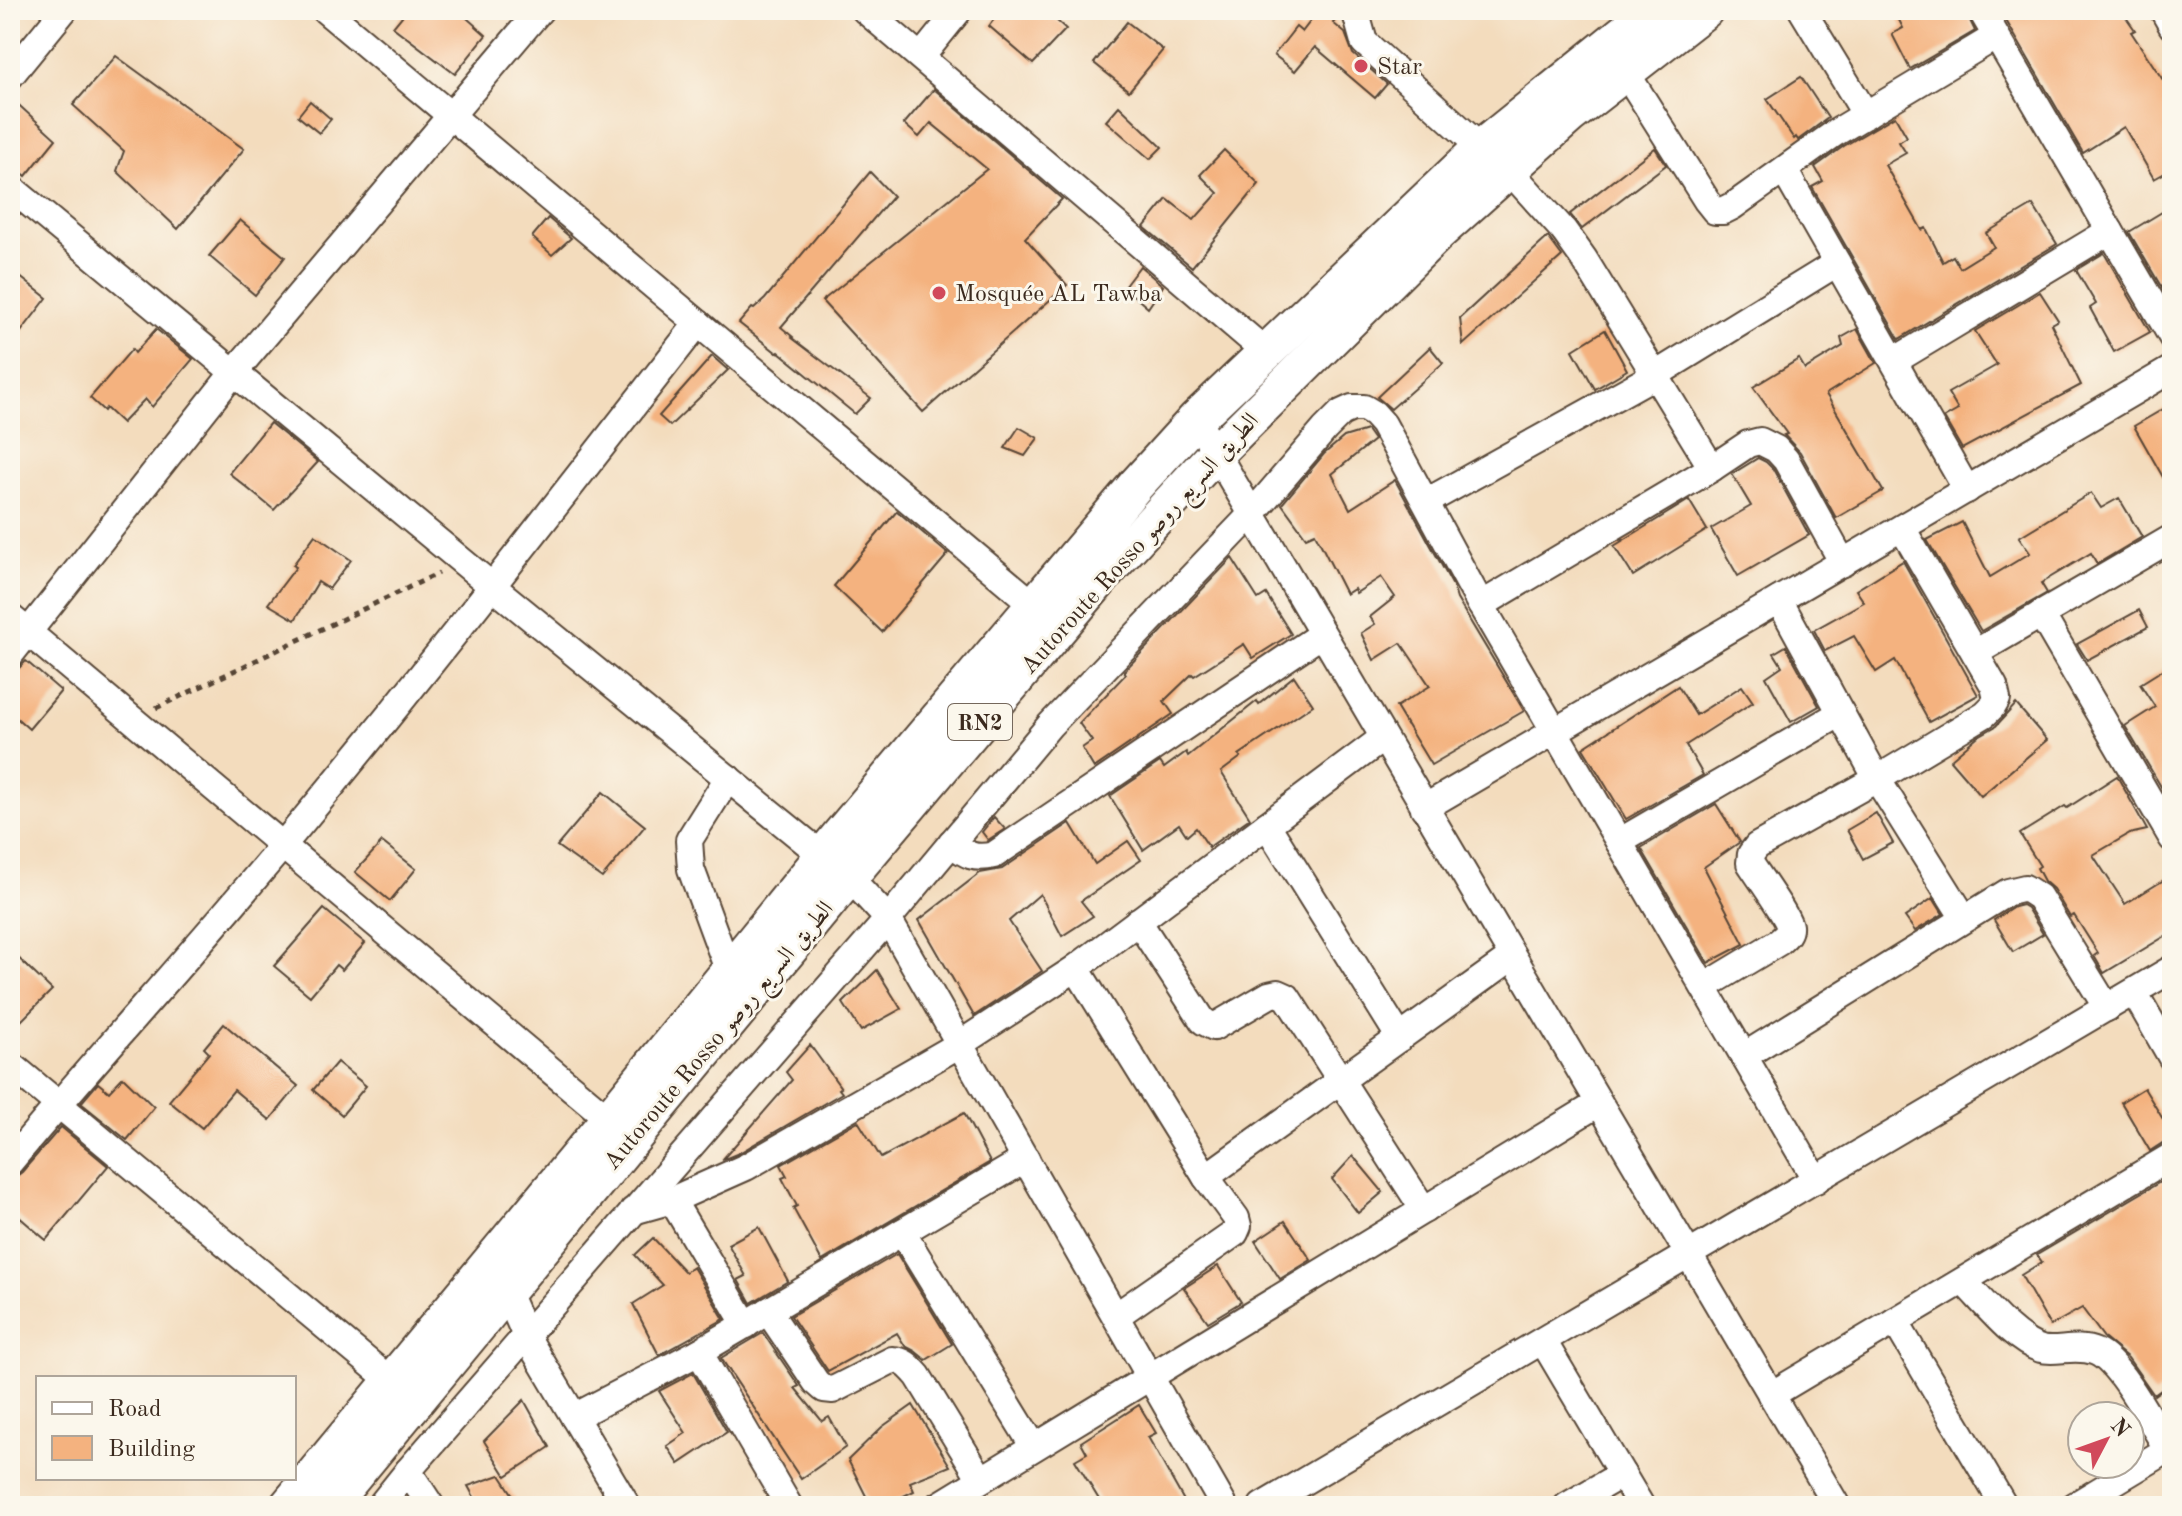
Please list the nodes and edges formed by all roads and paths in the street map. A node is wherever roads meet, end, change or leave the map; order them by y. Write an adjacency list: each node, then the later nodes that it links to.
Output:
1 (64, 10): 16 (street)
2 (325, 10): 18 (street)
3 (540, 10): 18 (street)
4 (865, 10): 14 (street)
5 (959, 10): 14 (street)
6 (1355, 10): 19 (street)
7 (1652, 10): 19 (highway, Autoroute Rosso الطريق السريع روصو / RN2)
8 (1705, 10): 15 (highway, Autoroute Rosso الطريق السريع روصو / RN2)
9 (1802, 10): 17 (street)
10 (1981, 10): 13 (street)
11 (2163, 10): 12 (street)
12 (2172, 26)
13 (1995, 37): 17 (street); 22 (street)
14 (921, 57): 26 (street)
15 (1625, 71): 19 (highway, Autoroute Rosso الطريق السريع روصو / RN2); 20 (street)
16 (10, 76)
17 (1866, 115): 20 (street)
18 (451, 116): 24 (street); 29 (street)
19 (1495, 159): 26 (highway, Autoroute Rosso الطريق السريع روصو / RN2); 30 (street); 32 (highway, Autoroute Rosso الطريق السريع روصو / RN2)
20 (1784, 170): 23 (street)
21 (10, 187): 29 (street)
22 (2110, 231): 25 (street); 27 (street)
23 (1837, 263): 27 (street); 30 (street)
24 (698, 323): 41 (street); 43 (street)
25 (2172, 337)
26 (1266, 352): 31 (highway, Autoroute Rosso الطريق السريع روصو / RN2)
27 (1894, 361): 34 (street)
28 (2172, 369): 34 (street)
29 (235, 371): 39 (street); 46 (street)
30 (1655, 375): 33 (street); 35 (street)
31 (1196, 419): 32 (street); 43 (highway, Autoroute Rosso الطريق السريع روصو / RN2)
32 (1215, 454): 36 (street); 62 (highway, Autoroute Rosso الطريق السريع روصو / RN2)
33 (1712, 468): 40 (street); 44 (street)
34 (1967, 490): 37 (street)
35 (1426, 502): 36 (street); 44 (street)
36 (1251, 515): 47 (street); 60 (street)
37 (1902, 528): 40 (street); 48 (street)
38 (2172, 538): 45 (street)
39 (462, 562): 41 (street); 51 (path)
40 (1843, 563): 42 (street)
41 (492, 586): 54 (street); 61 (street)
42 (1779, 600): 50 (street); 52 (street)
43 (1034, 605): 62 (highway, Autoroute Rosso الطريق السريع روصو / RN2)
44 (1481, 605): 52 (street)
45 (2041, 614): 48 (street); 57 (street)
46 (19, 625): 49 (street); 51 (street)
47 (1322, 634): 53 (street); 60 (street)
48 (1975, 653): 55 (street)
49 (10, 655)
50 (1841, 713): 55 (street); 59 (street)
51 (132, 719): 61 (street)
52 (1555, 731): 56 (street); 59 (street)
53 (1383, 738): 56 (street); 58 (street)
54 (728, 778): 62 (street); 69 (street)
55 (1877, 779): 63 (street); 70 (street)
56 (1424, 808): 66 (street)
57 (2168, 823)
58 (1267, 825): 65 (street); 73 (street)
59 (1619, 842): 70 (street)
60 (951, 843): 64 (street)
61 (283, 846): 80 (street); 81 (street)
62 (836, 866): 64 (street); 69 (highway, Autoroute Rosso الطريق السريع روصو / RN2); 93 (highway, Autoroute Rosso الطريق السريع روصو / RN2)
63 (1964, 918): 72 (street); 75 (street)
64 (888, 919): 74 (street); 89 (street)
65 (1138, 921): 67 (street); 78 (street)
66 (1512, 957): 73 (street); 79 (street)
67 (1076, 968): 74 (street); 85 (street)
68 (2172, 969): 71 (street)
69 (729, 972): 81 (highway, Autoroute Rosso الطريق السريع روصو / RN2)
70 (1704, 987): 75 (street)
71 (2134, 992): 72 (street); 76 (street)
72 (2107, 1008): 86 (street)
73 (1400, 1038): 78 (street)
74 (960, 1044): 83 (street); 87 (street)
75 (1744, 1056): 86 (street)
76 (2172, 1058)
77 (10, 1064): 80 (street)
78 (1342, 1080): 85 (street); 88 (street)
79 (1599, 1103): 88 (street); 91 (street)
80 (58, 1104): 84 (street); 102 (street)
81 (609, 1119): 102 (highway, Autoroute Rosso الطريق السريع روصو / RN2)
82 (2172, 1156): 92 (street)
83 (1026, 1159): 90 (street); 95 (street)
84 (10, 1162)
85 (1206, 1177): 95 (street)
86 (1816, 1180): 91 (street)
87 (672, 1200): 89 (street); 97 (street)
88 (1424, 1210): 101 (street)
89 (633, 1211): 98 (street)
90 (902, 1232): 94 (street); 105 (street)
91 (1688, 1255): 99 (street); 103 (street)
92 (1963, 1281): 96 (street); 106 (street)
93 (506, 1290): 98 (street); 112 (highway, Autoroute Rosso الطريق السريع روصو / RN2)
94 (768, 1311): 97 (street); 109 (street)
95 (1116, 1316): 101 (street)
96 (1895, 1321): 103 (street); 122 (street)
97 (746, 1325): 100 (street)
98 (526, 1336): 104 (street); 107 (street)
99 (1543, 1341): 108 (street); 110 (street)
100 (699, 1352): 104 (street); 116 (street)
101 (1150, 1377): 105 (street); 118 (street)
102 (391, 1381): 111 (highway, Autoroute Rosso الطريق السريع روصو / RN2)
103 (1771, 1395): 121 (street)
104 (574, 1417): 115 (street)
105 (1034, 1447): 109 (street)
106 (2170, 1449): 123 (street)
107 (408, 1471): 113 (street); 114 (street)
108 (1622, 1474): 119 (street); 120 (street)
109 (981, 1479): 117 (street)
110 (1269, 1504)
111 (288, 1506)
112 (329, 1506)
113 (380, 1506)
114 (431, 1506)
115 (627, 1506)
116 (789, 1506)
117 (938, 1506)
118 (1224, 1506)
119 (1567, 1506)
120 (1641, 1506)
121 (1837, 1506)
122 (2004, 1506)
123 (2074, 1506)

